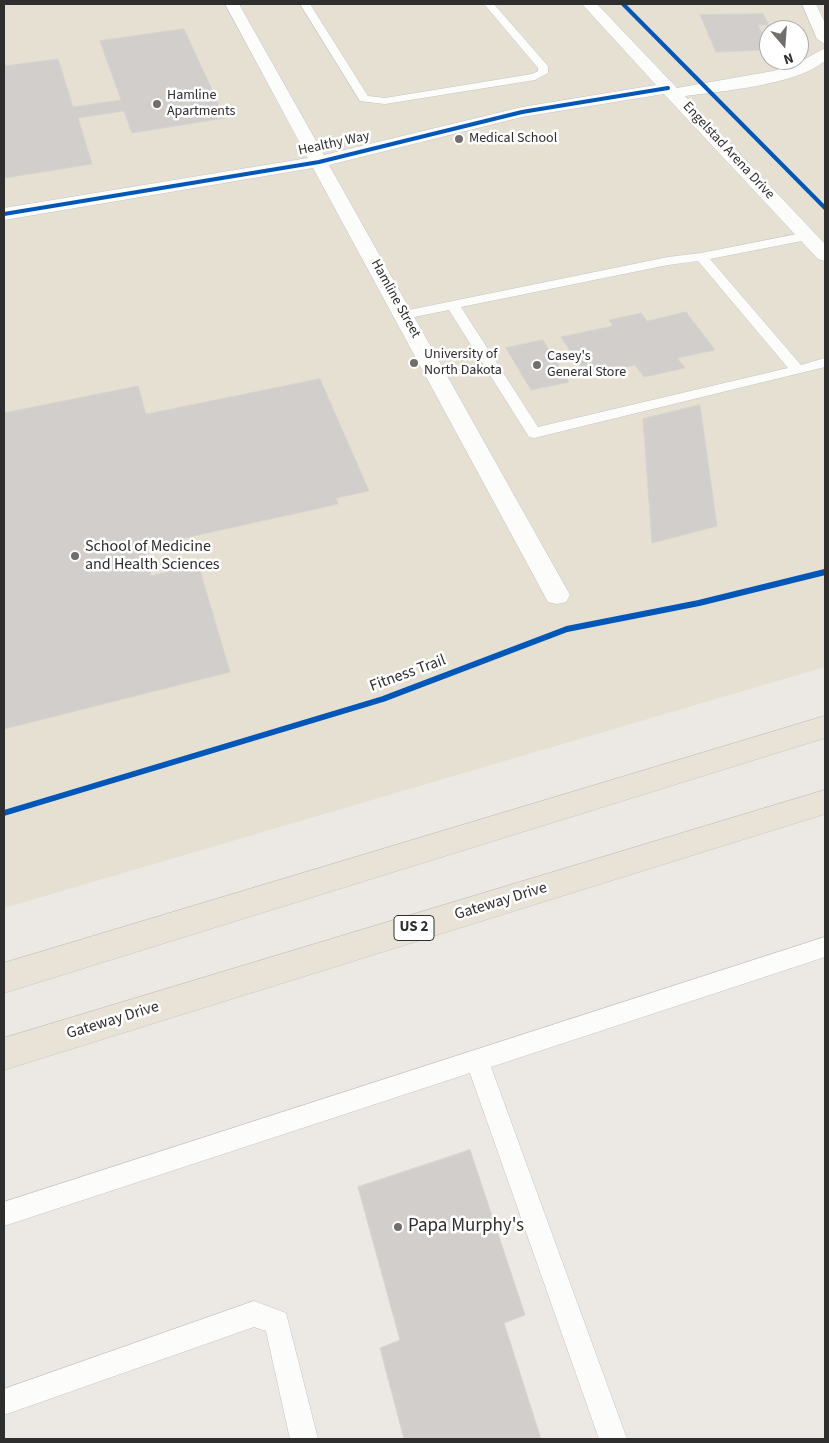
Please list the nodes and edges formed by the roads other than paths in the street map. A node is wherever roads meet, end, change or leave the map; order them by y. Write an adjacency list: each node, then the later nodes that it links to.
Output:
1 (232, 4): 9 (street, Hamline Street)
2 (305, 4): 3 (lane)
3 (489, 4)
4 (589, 4): 8 (street, Engelstad Arena Drive)
5 (809, 4): 6 (street)
6 (825, 39)
7 (825, 53): 8 (street, Healthy Way)
8 (669, 88): 9 (street, Healthy Way); 11 (street, Engelstad Arena Drive)
9 (320, 162): 10 (street, Healthy Way); 15 (street, Hamline Street)
10 (4, 214)
11 (807, 236): 12 (street, Engelstad Arena Drive); 13 (lane)
12 (825, 255)
13 (701, 257): 14 (lane); 17 (lane)
14 (453, 305): 15 (lane); 17 (lane)
15 (404, 315): 18 (street, Hamline Street)
16 (825, 363): 17 (lane)
17 (798, 370)
18 (557, 595)
19 (825, 727): 22 (highway)
20 (825, 802): 23 (highway, Gateway Drive / US 2)
21 (825, 947): 24 (lane)
22 (4, 978)
23 (4, 1054)
24 (476, 1060): 25 (lane); 28 (lane)
25 (4, 1214)
26 (4, 1402): 27 (lane)
27 (304, 1439)
28 (613, 1439)

